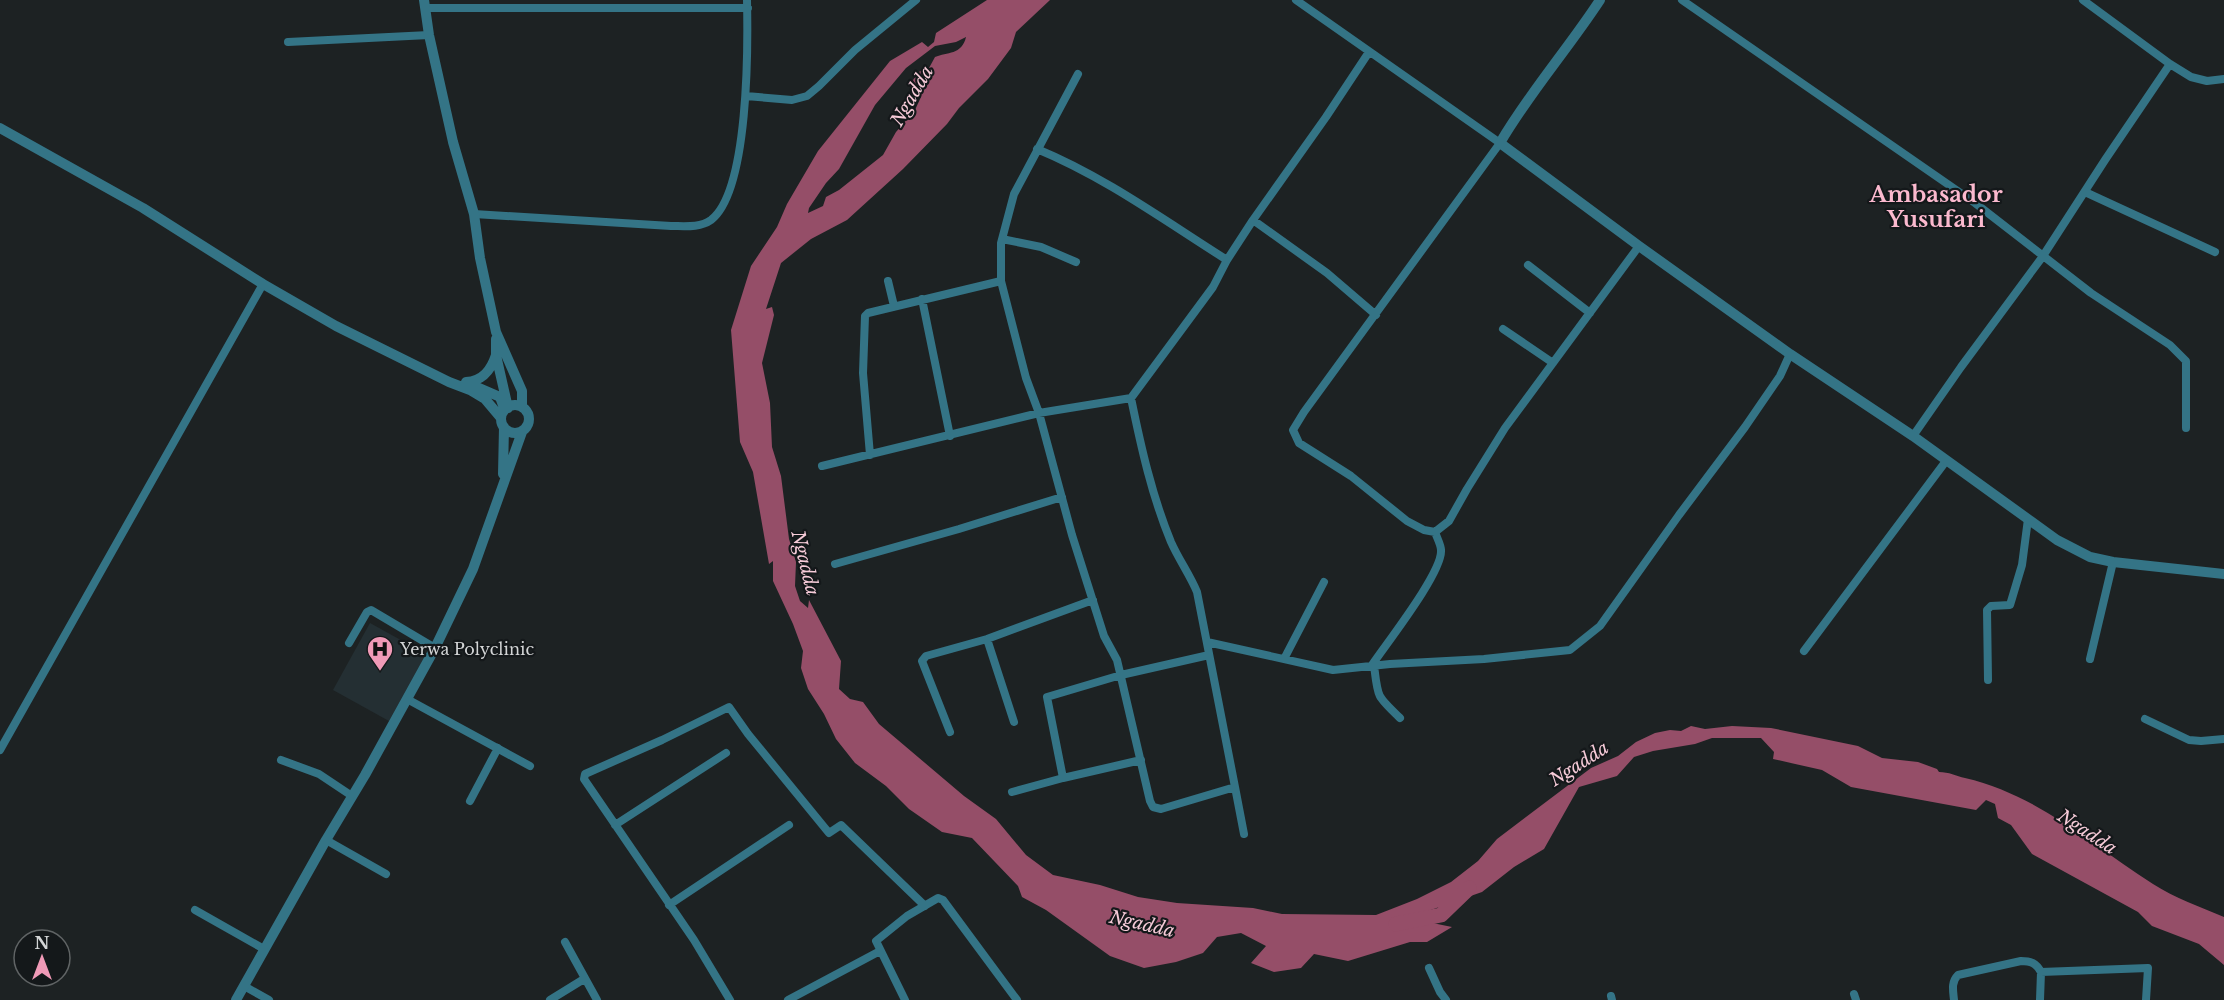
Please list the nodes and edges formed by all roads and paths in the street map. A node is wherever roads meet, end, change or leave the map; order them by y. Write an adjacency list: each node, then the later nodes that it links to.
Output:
1 (916, 0): 14 (street)
2 (1296, 0): 10 (street)
3 (1600, 0): 18 (street)
4 (1682, 0): 26 (street)
5 (2084, 0): 11 (street)
6 (425, 4): 7 (street); 8 (street)
7 (748, 4): 14 (street)
8 (429, 35): 9 (street); 21 (street)
9 (288, 42)
10 (1369, 52): 18 (street); 22 (street)
11 (2170, 64): 13 (street); 20 (street)
12 (1078, 74): 19 (street)
13 (2224, 79)
14 (746, 96): 21 (street)
15 (0, 128): 16 (street)
16 (11, 134): 17 (street); 32 (street)
17 (0, 139)
18 (1500, 143): 24 (street); 36 (street)
19 (1037, 149): 23 (street); 27 (street)
20 (2085, 192): 25 (street); 26 (street)
21 (474, 214): 38 (street)
22 (1253, 220): 27 (street); 36 (street)
23 (1002, 239): 28 (street); 31 (street)
24 (1639, 246): 35 (street); 39 (street)
25 (2215, 252)
26 (2043, 256): 48 (street); 51 (street)
27 (1227, 261): 44 (street)
28 (1076, 262)
29 (1528, 266): 35 (street)
30 (888, 281): 34 (street)
31 (1001, 281): 33 (street); 46 (street)
32 (263, 284): 42 (street); 82 (street)
33 (922, 299): 34 (street); 50 (street)
34 (894, 306): 52 (street)
35 (1590, 313): 41 (street)
36 (1376, 315): 58 (street)
37 (1503, 329): 41 (street)
38 (496, 332): 40 (street); 45 (street)
39 (1790, 354): 51 (street); 72 (street)
40 (496, 355): 43 (street); 47 (street)
41 (1553, 363): 58 (street)
42 (449, 382): 43 (street); 47 (street)
43 (464, 382): 47 (street)
44 (1131, 398): 46 (street); 65 (street)
45 (522, 407): 47 (street); 49 (street)
46 (1039, 413): 50 (street); 56 (street)
47 (504, 416): 49 (street); 55 (street)
48 (2186, 428)
49 (522, 432): 55 (street)
50 (950, 436): 52 (street)
51 (1913, 436): 53 (street)
52 (870, 455): 54 (street)
53 (1946, 461): 57 (street); 68 (street)
54 (822, 466)
55 (503, 487): 67 (street)
56 (1062, 497): 60 (street); 63 (street)
57 (2028, 519): 59 (street); 74 (street)
58 (1435, 532): 72 (street)
59 (2113, 562): 61 (street); 71 (street)
60 (835, 564)
61 (2224, 574)
62 (1324, 582): 70 (street)
63 (1093, 600): 64 (street); 73 (street)
64 (987, 639): 78 (street); 79 (street)
65 (1207, 642): 69 (street); 70 (street)
66 (349, 643): 67 (street)
67 (435, 648): 75 (street)
68 (1804, 651)
69 (1209, 655): 73 (street); 88 (street)
70 (1284, 659): 72 (street)
71 (2090, 659)
72 (1373, 665): 76 (street)
73 (1121, 675): 85 (street); 87 (street)
74 (1988, 680)
75 (407, 699): 81 (street); 90 (street)
76 (1400, 717)
77 (2145, 719): 80 (street)
78 (1014, 722)
79 (950, 732)
80 (2224, 740)
81 (498, 748): 86 (street); 91 (street)
82 (0, 750)
83 (726, 753): 92 (street)
84 (281, 760): 90 (street)
85 (1141, 760): 87 (street); 88 (street)
86 (530, 766)
87 (1063, 778): 89 (street)
88 (1235, 787): 94 (street)
89 (1012, 792)
90 (352, 796): 95 (street)
91 (470, 801)
92 (615, 825): 97 (street); 98 (street)
93 (789, 825): 97 (street)
94 (1244, 834)
95 (326, 840): 96 (street); 101 (street)
96 (386, 874)
97 (669, 905): 111 (street)
98 (925, 906): 102 (street); 114 (street)
99 (195, 910): 101 (street)
100 (565, 942): 105 (street)
101 (264, 949): 106 (street)
102 (880, 951): 112 (street); 113 (street)
103 (1429, 968): 115 (street)
104 (2041, 972): 116 (street); 117 (street); 118 (street)
105 (584, 979): 109 (street); 110 (street)
106 (244, 986): 107 (street); 108 (street)
107 (236, 1000)
108 (269, 1000)
109 (550, 1000)
110 (597, 1000)
111 (730, 1000)
112 (788, 1000)
113 (905, 1000)
114 (1017, 1000)
115 (1446, 1000)
116 (1954, 1000)
117 (2040, 1000)
118 (2146, 1000)

